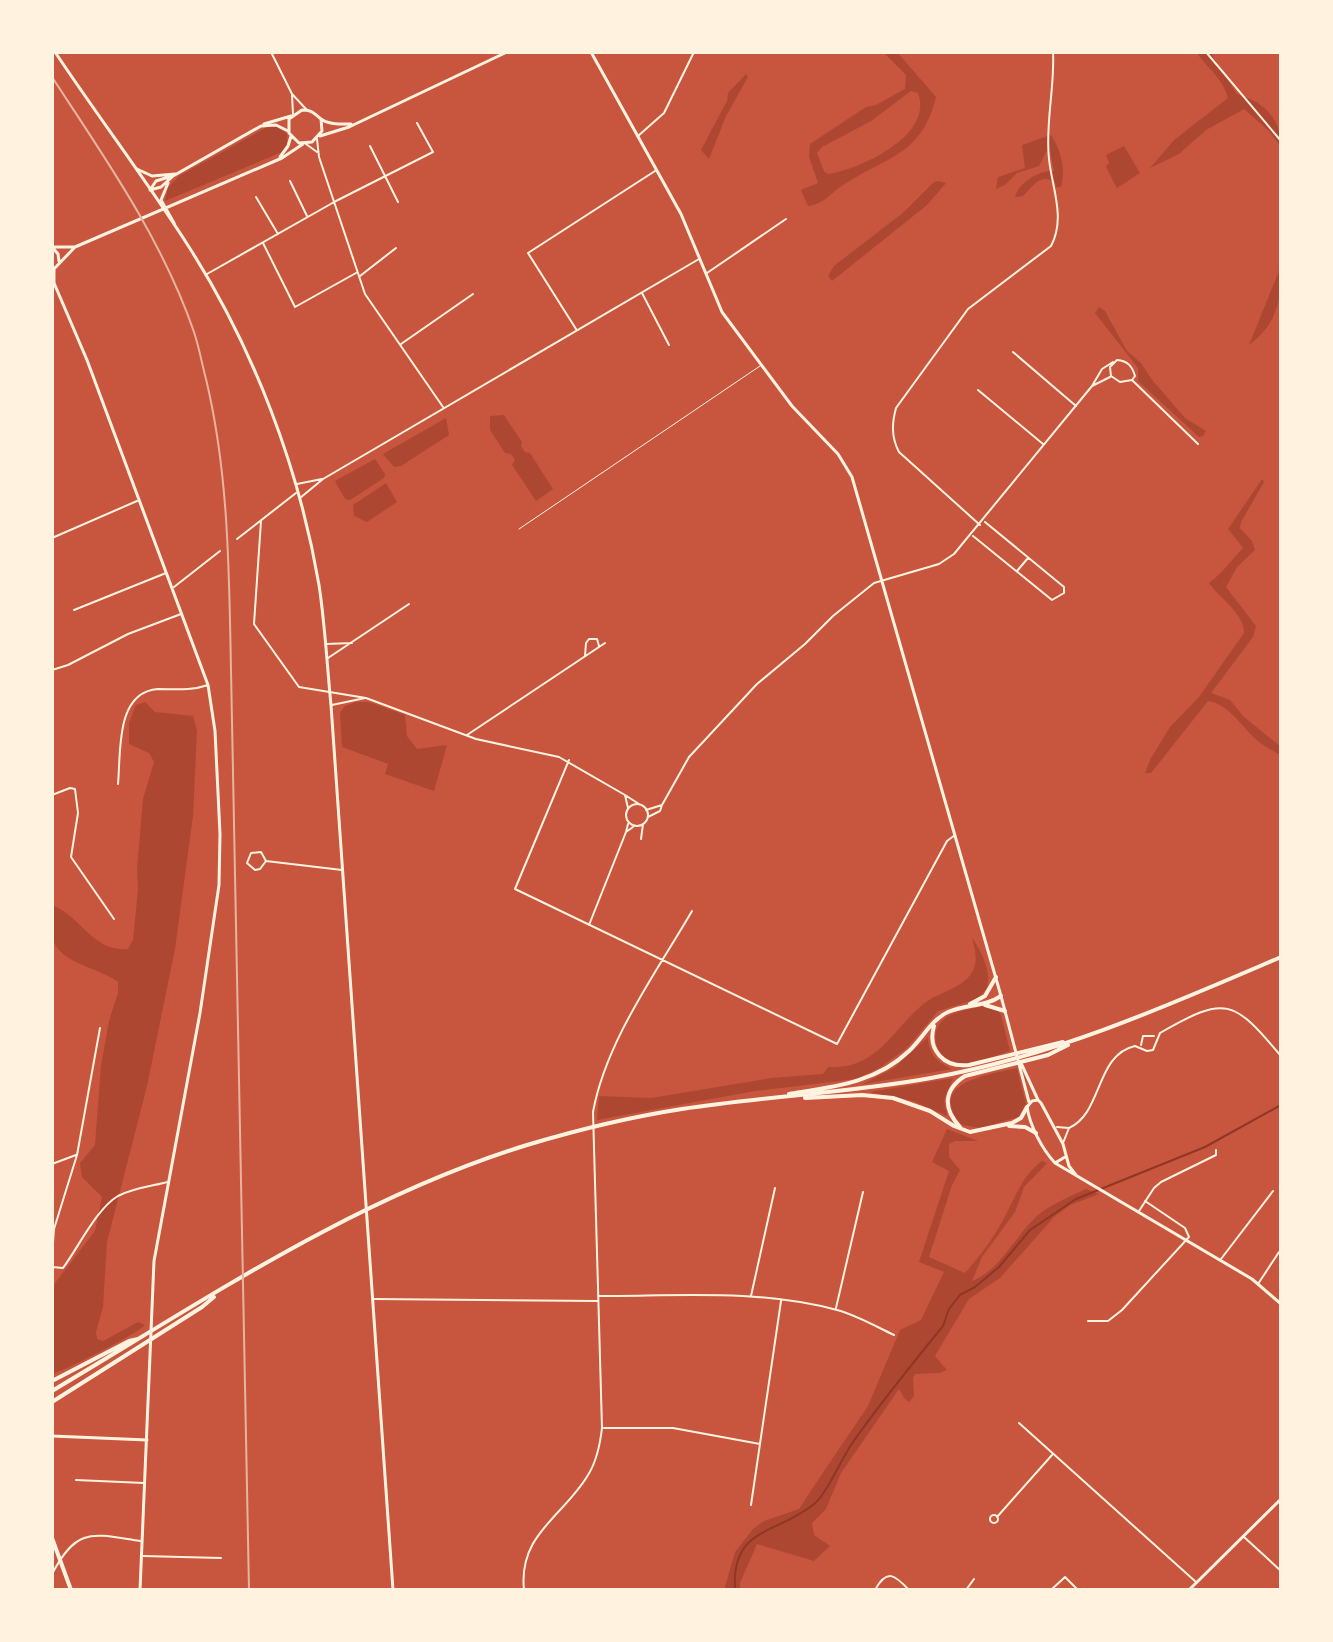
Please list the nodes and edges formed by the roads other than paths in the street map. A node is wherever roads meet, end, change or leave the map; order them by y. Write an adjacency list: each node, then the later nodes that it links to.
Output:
1 (55, 52): 23 (street)
2 (271, 52): 8 (street)
3 (507, 52): 13 (street)
4 (591, 52): 16 (street)
5 (694, 52): 16 (street)
6 (1053, 52): 70 (street)
7 (1206, 52): 18 (street)
8 (292, 94): 9 (street); 10 (street)
9 (307, 109): 10 (street); 11 (street)
10 (292, 115): 14 (street); 15 (street)
11 (321, 119): 13 (street); 17 (street)
12 (417, 123): 26 (street)
13 (355, 124): 17 (street)
14 (261, 126): 15 (street); 25 (street)
15 (290, 134): 19 (street); 22 (street)
16 (638, 137): 24 (street)
17 (318, 138): 19 (street); 21 (street)
18 (1281, 141)
19 (305, 144): 21 (street); 22 (street)
20 (370, 146): 26 (street)
21 (319, 157): 30 (street)
22 (278, 159): 38 (street)
23 (135, 168): 25 (street); 28 (street)
24 (656, 170): 40 (street); 49 (street)
25 (179, 173): 28 (street); 34 (street)
26 (385, 177): 30 (street); 31 (street)
27 (290, 181): 32 (street)
28 (150, 190): 34 (street)
29 (256, 197): 35 (street)
30 (336, 201): 32 (street); 44 (street)
31 (398, 202)
32 (308, 217): 35 (street)
33 (786, 219): 43 (street)
34 (175, 226): 45 (street)
35 (278, 234): 36 (street)
36 (263, 242): 44 (street); 45 (street)
37 (52, 247): 38 (street); 41 (street)
38 (75, 247): 41 (street)
39 (396, 248): 44 (street)
40 (700, 259): 43 (street); 47 (street)
41 (59, 262): 42 (street)
42 (53, 270): 46 (street)
43 (706, 273): 54 (street)
44 (358, 274): 50 (street)
45 (205, 275): 64 (street)
46 (53, 282): 67 (street)
47 (641, 292): 49 (street); 51 (street)
48 (473, 294): 50 (street)
49 (577, 329): 60 (street)
50 (400, 344): 60 (street)
51 (669, 345)
52 (1013, 352): 59 (street)
53 (1113, 362): 55 (street); 56 (street); 57 (street)
54 (760, 366): 71 (lane); 79 (street)
55 (1111, 376): 56 (street); 57 (street)
56 (1132, 380): 61 (street)
57 (1092, 386): 59 (street)
58 (978, 390): 62 (street)
59 (1077, 407): 62 (street)
60 (444, 408): 63 (street)
61 (1198, 444)
62 (1044, 445): 69 (street)
63 (323, 479): 64 (street); 66 (street)
64 (295, 484): 65 (street)
65 (297, 492): 66 (street); 68 (street)
66 (299, 499): 84 (street)
67 (139, 501): 73 (street); 78 (street)
68 (261, 521): 74 (street); 92 (street)
69 (983, 521): 70 (street); 76 (street)
70 (980, 525): 72 (street)
71 (519, 529)
72 (972, 535): 77 (street); 79 (street)
73 (52, 538)
74 (237, 539)
75 (220, 551): 80 (street)
76 (1028, 557): 77 (street); 77 (street)
77 (1017, 571)
78 (167, 572): 80 (street); 82 (street)
79 (883, 580): 101 (street); 109 (street)
80 (173, 588): 83 (street)
81 (409, 604): 85 (street)
82 (74, 610)
83 (182, 613): 90 (street); 91 (street)
84 (326, 643): 85 (street); 89 (street)
85 (353, 643): 89 (street)
86 (605, 643): 87 (street)
87 (599, 647): 88 (street); 88 (street)
88 (584, 656): 95 (street)
89 (327, 659): 92 (street)
90 (52, 670)
91 (208, 685): 97 (street); 146 (street)
92 (330, 692): 93 (street); 94 (street)
93 (366, 698): 94 (street); 95 (street)
94 (331, 705): 111 (street)
95 (466, 735): 96 (street)
96 (569, 760): 99 (street); 114 (street)
97 (118, 784)
98 (52, 795): 113 (street)
99 (625, 795): 100 (street); 102 (street)
100 (639, 805): 102 (street); 103 (street)
101 (662, 805): 103 (street); 104 (street)
102 (628, 809): 105 (street)
103 (646, 810): 104 (street)
104 (647, 818): 106 (street)
105 (629, 822): 107 (street); 108 (street)
106 (643, 824): 107 (street); 107 (street)
107 (635, 826): 108 (street)
108 (626, 832): 114 (street)
109 (956, 835): 116 (street); 117 (street)
110 (266, 861): 110 (street); 111 (street)
111 (342, 870): 160 (street)
112 (692, 911): 116 (street)
113 (114, 919)
114 (589, 926): 116 (street)
115 (1281, 957): 127 (highway)
116 (662, 962): 158 (street)
117 (996, 977): 118 (highway); 119 (street)
118 (985, 996): 119 (highway); 121 (highway)
119 (1001, 996): 120 (highway); 122 (street)
120 (982, 1004): 121 (highway); 122 (highway)
121 (964, 1007): 123 (highway)
122 (1005, 1011): 128 (street)
123 (937, 1020): 130 (highway); 131 (highway)
124 (100, 1028): 141 (street)
125 (1156, 1038): 126 (street); 126 (street); 129 (street)
126 (1141, 1046): 136 (street)
127 (1028, 1055): 130 (highway); 130 (highway)
128 (1017, 1056): 132 (street); 133 (street)
129 (1281, 1056)
130 (1010, 1060): 131 (highway); 137 (highway)
131 (755, 1100): 137 (highway); 167 (highway)
132 (1038, 1100): 133 (street); 135 (street)
133 (1028, 1105): 134 (highway); 138 (street)
134 (1002, 1126): 137 (highway); 138 (highway)
135 (1053, 1127): 136 (street); 139 (street)
136 (1069, 1128): 139 (street)
137 (962, 1129)
138 (1036, 1133): 143 (street)
139 (1063, 1144): 142 (street)
140 (1216, 1150): 150 (street)
141 (77, 1155): 144 (street); 154 (street)
142 (1065, 1157): 143 (street); 145 (street)
143 (1055, 1163): 145 (street)
144 (52, 1164)
145 (1076, 1175): 151 (street)
146 (168, 1182): 156 (street); 175 (street)
147 (775, 1188): 159 (street)
148 (1273, 1191): 155 (street)
149 (863, 1192): 164 (street)
150 (1145, 1201): 151 (street); 152 (street)
151 (1138, 1212): 152 (street)
152 (1186, 1240): 155 (street); 165 (street)
153 (1279, 1252): 157 (street)
154 (52, 1256)
155 (1220, 1260): 157 (street)
156 (52, 1267)
157 (1258, 1284): 163 (street)
158 (598, 1296): 159 (street); 162 (street)
159 (751, 1296): 161 (street)
160 (373, 1299): 162 (street); 194 (street)
161 (782, 1299): 164 (street); 176 (street)
162 (599, 1301): 173 (street)
163 (1281, 1304)
164 (835, 1310): 166 (street)
165 (1088, 1321)
166 (894, 1335)
167 (148, 1337): 168 (highway); 171 (highway)
168 (141, 1339): 169 (highway); 170 (highway)
169 (52, 1381)
170 (52, 1391)
171 (52, 1402)
172 (1019, 1423): 177 (street)
173 (602, 1428): 176 (street); 195 (street)
174 (52, 1436): 175 (street)
175 (147, 1440): 179 (street)
176 (760, 1444): 181 (street)
177 (1053, 1454): 182 (street); 191 (street)
178 (76, 1480): 179 (street)
179 (145, 1484): 185 (street)
180 (1281, 1499): 183 (street)
181 (751, 1505)
182 (997, 1517)
183 (1243, 1536): 188 (street); 191 (street)
184 (52, 1538): 192 (highway)
185 (142, 1541): 186 (street); 189 (street)
186 (141, 1556): 187 (street); 193 (street)
187 (221, 1558)
188 (1281, 1571)
189 (52, 1574)
190 (974, 1579): 198 (street)
191 (1197, 1582): 201 (street)
192 (71, 1590)
193 (140, 1590)
194 (393, 1590)
195 (524, 1590)
196 (875, 1590): 197 (street)
197 (909, 1590)
198 (966, 1590)
199 (1051, 1590): 200 (street)
200 (1078, 1590)
201 (1189, 1590)

